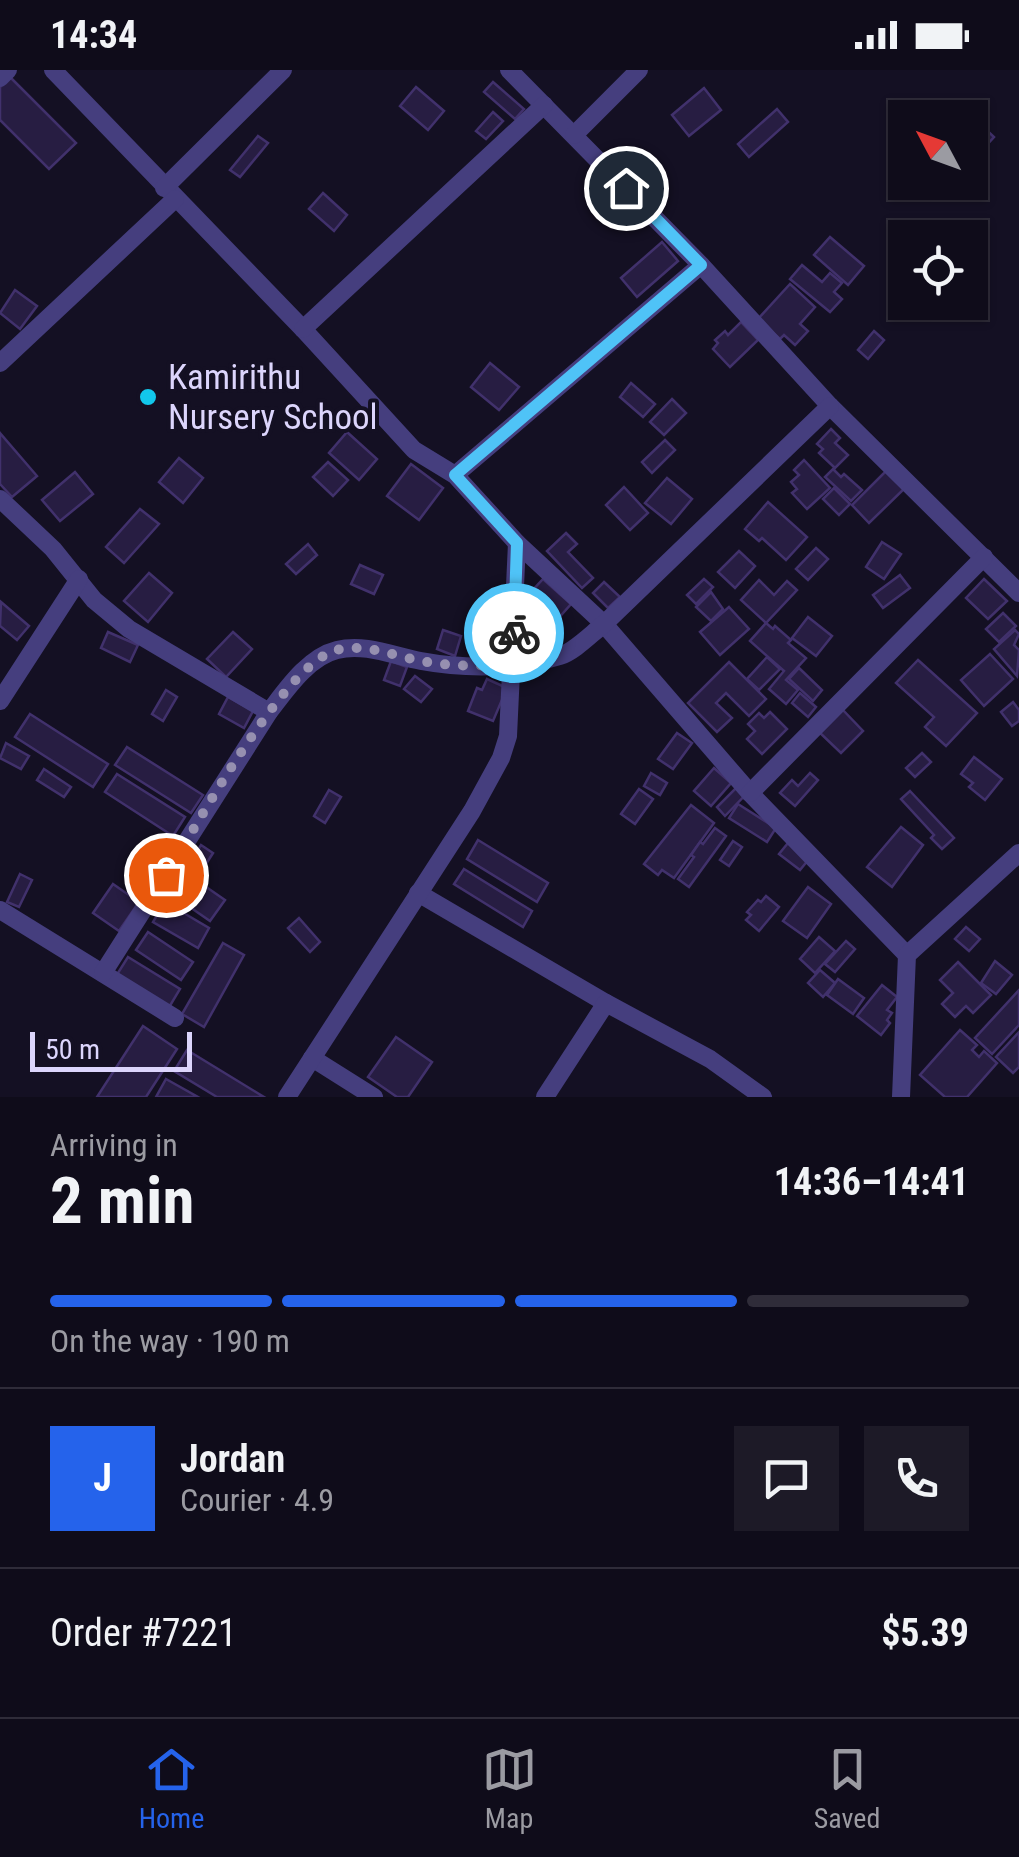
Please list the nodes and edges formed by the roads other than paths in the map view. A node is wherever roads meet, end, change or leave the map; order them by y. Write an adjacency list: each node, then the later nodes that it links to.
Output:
1 (8, 70): 6 (street)
2 (53, 70): 9 (street)
3 (283, 70): 9 (street)
4 (509, 70): 7 (street)
5 (639, 70): 8 (street)
6 (0, 78)
7 (544, 105): 8 (street); 11 (street)
8 (574, 136): 10 (street)
9 (170, 193): 11 (street); 12 (street)
10 (701, 265): 13 (street); 14 (street)
11 (304, 329): 14 (street)
12 (0, 363)
13 (830, 406): 18 (street); 21 (street)
14 (455, 475): 17 (street)
15 (7, 506): 16 (street); 19 (street)
16 (0, 526)
17 (517, 543): 21 (street); 22 (street)
18 (984, 556): 20 (street); 25 (street)
19 (78, 579): 23 (street); 24 (street)
20 (1019, 593)
21 (604, 624): 22 (street); 25 (street)
22 (513, 664): 24 (street); 27 (street)
23 (0, 701)
24 (269, 712): 30 (street)
25 (750, 793): 29 (street)
26 (1019, 853): 29 (street)
27 (418, 893): 31 (street); 33 (street)
28 (0, 910): 30 (street)
29 (908, 955): 38 (street)
30 (103, 973): 32 (street)
31 (606, 1003): 36 (street); 37 (street)
32 (175, 1018)
33 (312, 1058): 34 (street); 35 (street)
34 (286, 1097)
35 (374, 1097)
36 (545, 1097)
37 (763, 1097)
38 (901, 1097)

